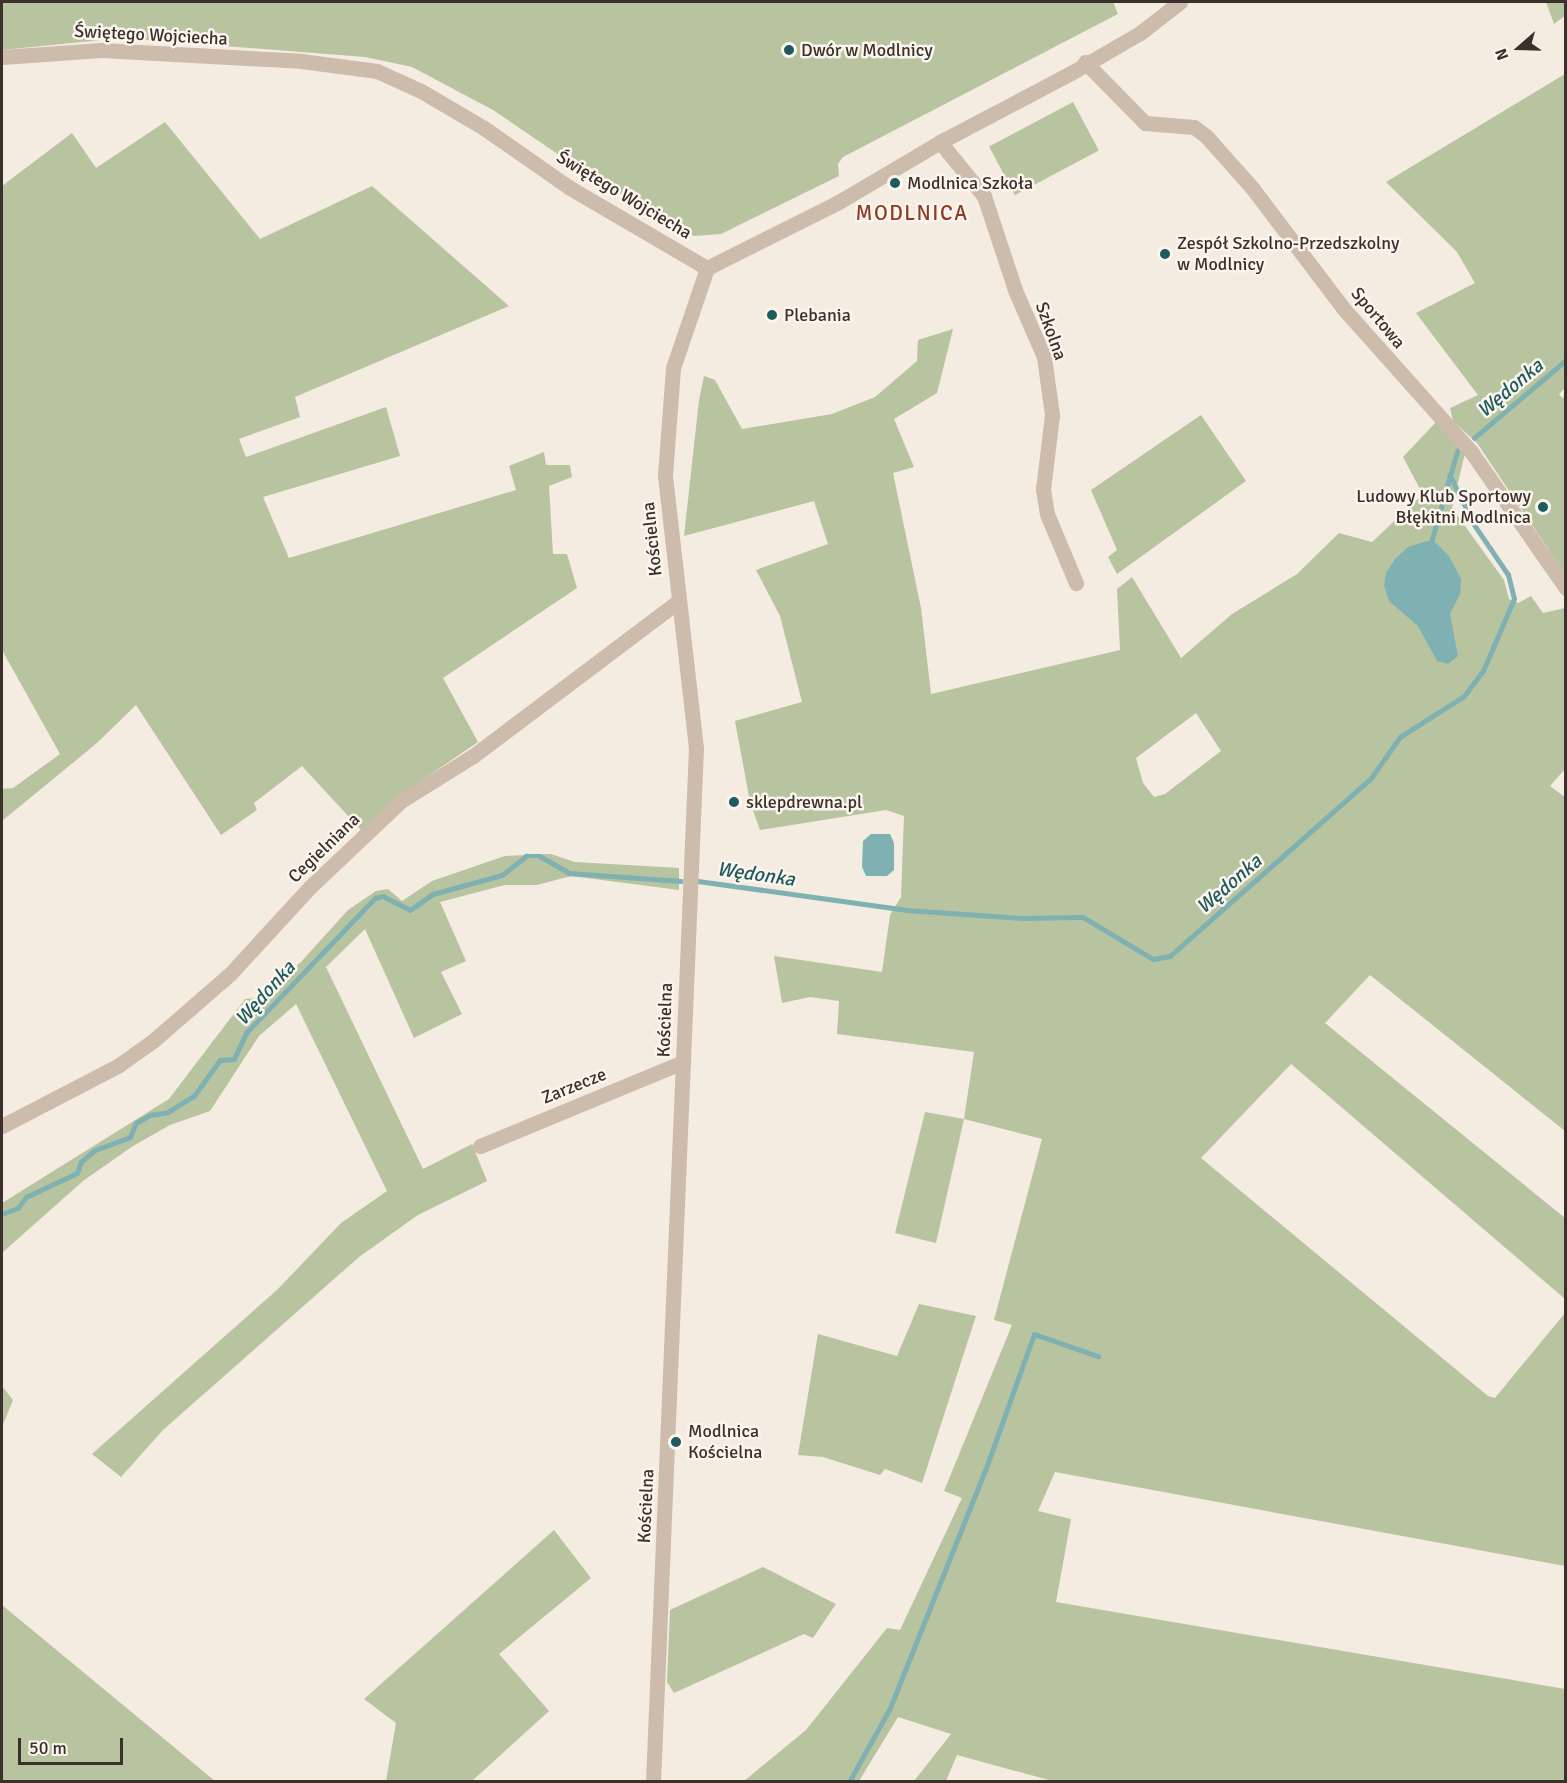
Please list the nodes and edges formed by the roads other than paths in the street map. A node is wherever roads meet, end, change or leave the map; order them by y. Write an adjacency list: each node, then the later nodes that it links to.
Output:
1 (1180, 2): 3 (street)
2 (2, 57): 5 (street, Świętego Wojciecha)
3 (1085, 62): 4 (street); 7 (street, Sportowa)
4 (940, 142): 5 (street); 6 (street, Szkolna)
5 (707, 268): 8 (street, Kościelna)
6 (1076, 583)
7 (1566, 588)
8 (679, 601): 9 (street, Kościelna); 10 (street, Cegielniana)
9 (683, 1062): 11 (street, Zarzecze); 12 (street, Kościelna)
10 (2, 1126)
11 (480, 1146)
12 (653, 1782)

